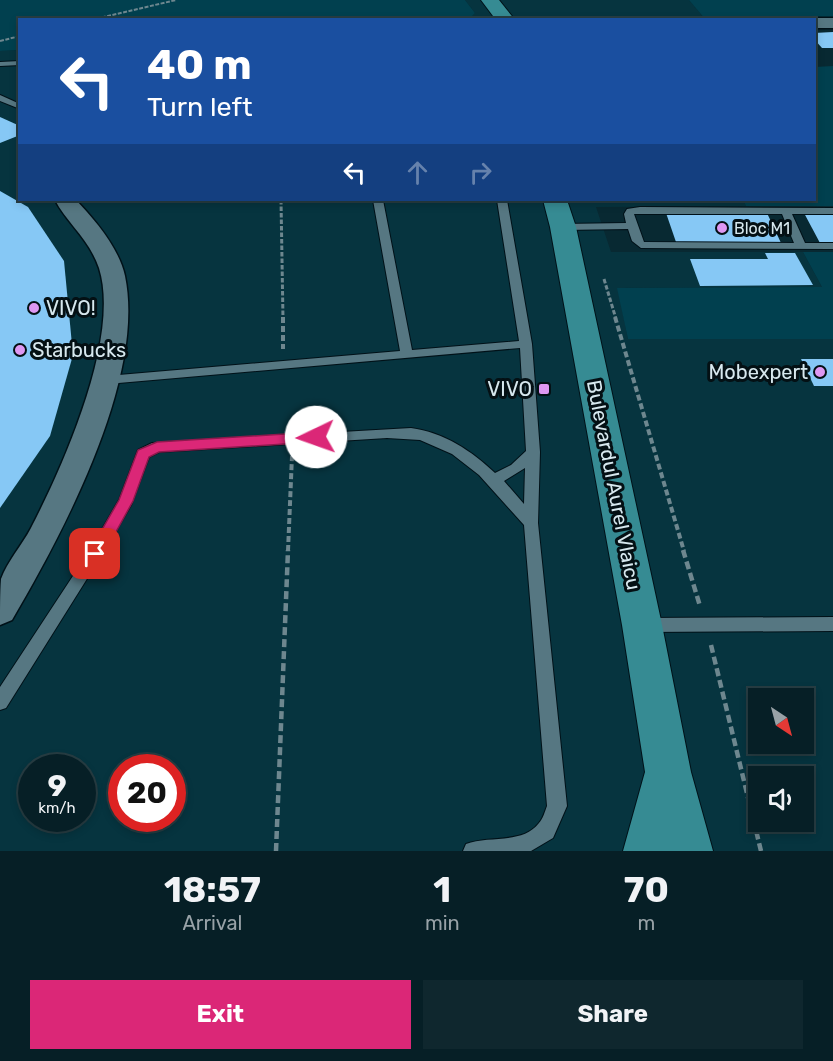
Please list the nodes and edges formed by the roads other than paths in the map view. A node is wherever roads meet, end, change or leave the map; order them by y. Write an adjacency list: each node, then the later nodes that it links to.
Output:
1 (484, 0): 3 (main road)
2 (490, 0): 4 (main road)
3 (484, 18)
4 (504, 18)
5 (816, 23): 6 (street)
6 (833, 23)
7 (18, 63): 8 (lane)
8 (3, 64): 9 (lane)
9 (0, 74)
10 (0, 99): 11 (lane)
11 (18, 106)
12 (66, 201): 23 (street)
13 (378, 201): 22 (lane)
14 (502, 201): 21 (lane)
15 (785, 210): 16 (lane); 18 (lane); 19 (lane)
16 (833, 211)
17 (569, 218): 18 (lane); 29 (main road, Bulevardul Aurel Vlaicu)
18 (633, 226): 19 (lane)
19 (801, 246): 20 (lane)
20 (833, 246)
21 (526, 344): 22 (lane); 24 (lane)
22 (407, 354): 23 (lane)
23 (106, 380): 27 (street)
24 (533, 452): 25 (lane); 26 (lane)
25 (495, 479): 26 (lane); 30 (lane)
26 (531, 523): 32 (lane)
27 (0, 610)
28 (833, 624): 29 (lane)
29 (642, 625): 31 (main road, Bulevardul Aurel Vlaicu)
30 (0, 702)
31 (668, 772): 33 (main road, Bulevardul Aurel Vlaicu); 34 (main road, Bulevardul Aurel Vlaicu)
32 (473, 851)
33 (647, 851)
34 (689, 851)

